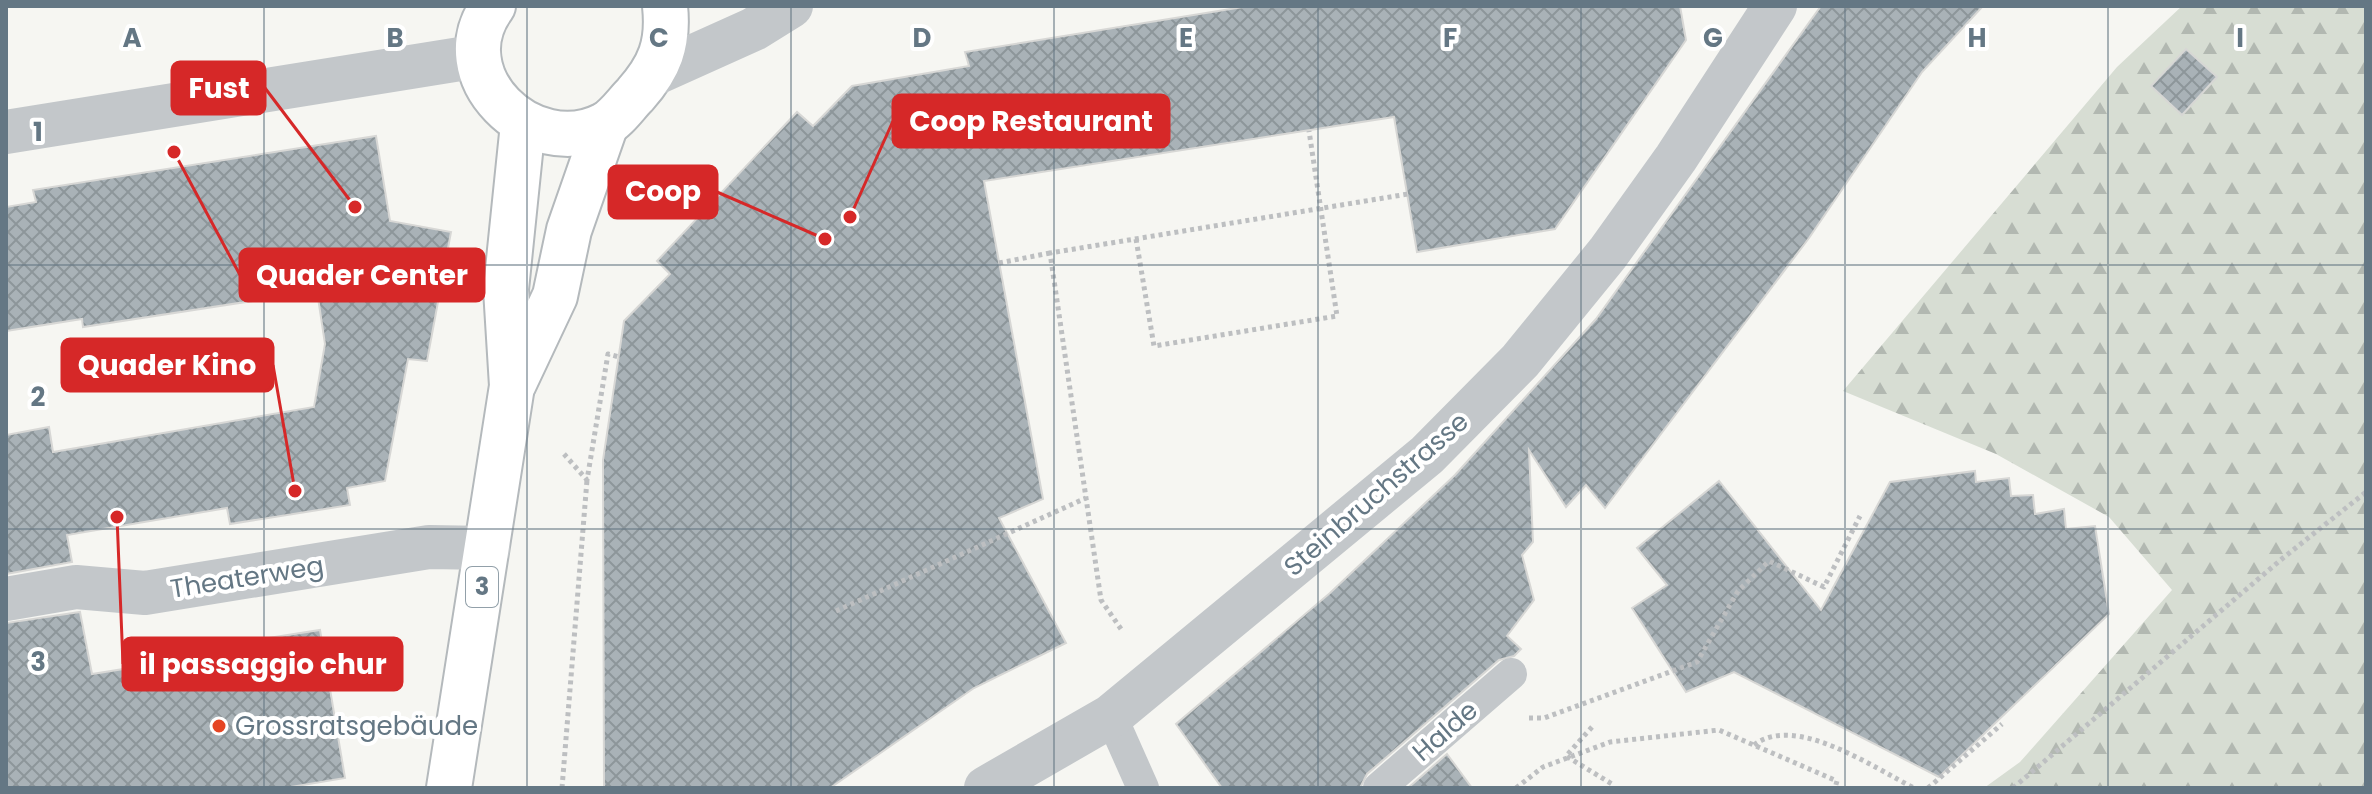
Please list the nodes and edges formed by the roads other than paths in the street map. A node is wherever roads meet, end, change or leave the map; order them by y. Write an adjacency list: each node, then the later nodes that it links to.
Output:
1 (493, 6): 5 (main road)
2 (665, 6): 6 (main road)
3 (791, 6): 6 (street)
4 (1775, 6): 14 (street, Steinbruchstrasse)
5 (479, 56): 7 (main road); 9 (street)
6 (654, 74): 8 (main road)
7 (523, 124): 8 (main road); 10 (main road, 3)
8 (606, 124): 10 (main road, 3)
9 (6, 132)
10 (512, 386): 11 (main road, 3)
11 (488, 548): 12 (street, Theaterweg); 15 (main road, 3)
12 (6, 599)
13 (1511, 674): 18 (lane, Halde)
14 (1111, 716): 16 (street, Steinbruchstrasse); 17 (lane)
15 (449, 788)
16 (986, 788)
17 (1143, 788)
18 (1379, 788)

